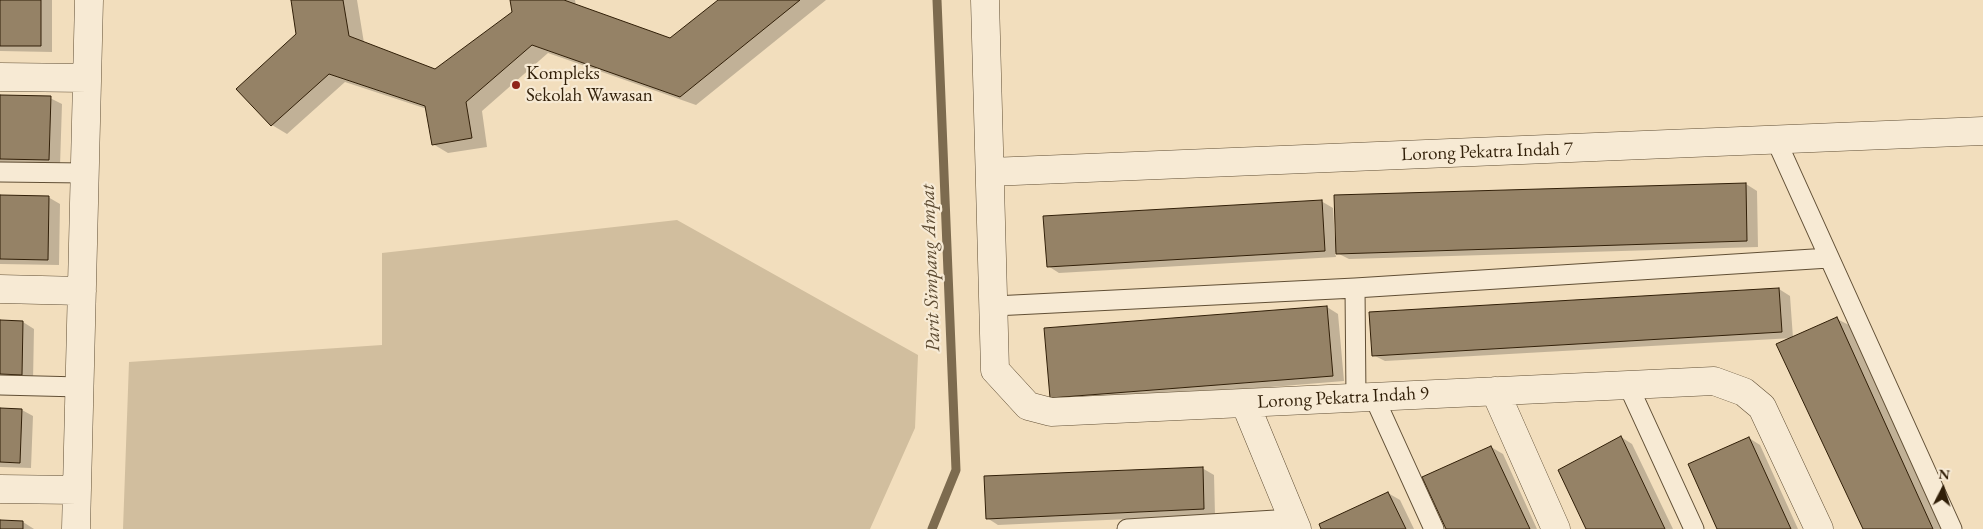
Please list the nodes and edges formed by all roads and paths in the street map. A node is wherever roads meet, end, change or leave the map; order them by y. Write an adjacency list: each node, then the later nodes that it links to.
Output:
1 (88, 0): 4 (street)
2 (984, 0): 8 (street, Lorong Pekatra Indah 9)
3 (0, 77): 4 (street)
4 (87, 78): 9 (street)
5 (1983, 131): 6 (street, Lorong Pekatra Indah 7)
6 (1776, 140): 8 (street, Lorong Pekatra Indah 7); 10 (lane)
7 (0, 172): 9 (lane)
8 (990, 172): 14 (street, Lorong Pekatra Indah 9)
9 (85, 174): 13 (street)
10 (1829, 258): 11 (lane); 30 (lane)
11 (1354, 288): 14 (lane); 19 (lane)
12 (0, 289): 13 (street)
13 (82, 291): 17 (street)
14 (994, 306): 20 (street, Lorong Pekatra Indah 9)
15 (0, 385): 17 (lane)
16 (1628, 385): 18 (street, Lorong Pekatra Indah 9); 28 (lane); 29 (street, Lorong Pekatra Indah 9)
17 (80, 387): 22 (street)
18 (1495, 391): 19 (street, Lorong Pekatra Indah 9); 27 (street)
19 (1365, 397): 20 (street, Lorong Pekatra Indah 9); 26 (lane)
20 (1245, 403): 23 (street)
21 (0, 489): 22 (street)
22 (77, 490): 24 (street)
23 (1294, 524): 25 (lane)
24 (76, 529)
25 (1127, 529)
26 (1434, 529)
27 (1556, 529)
28 (1694, 529)
29 (1818, 529)
30 (1952, 529)

